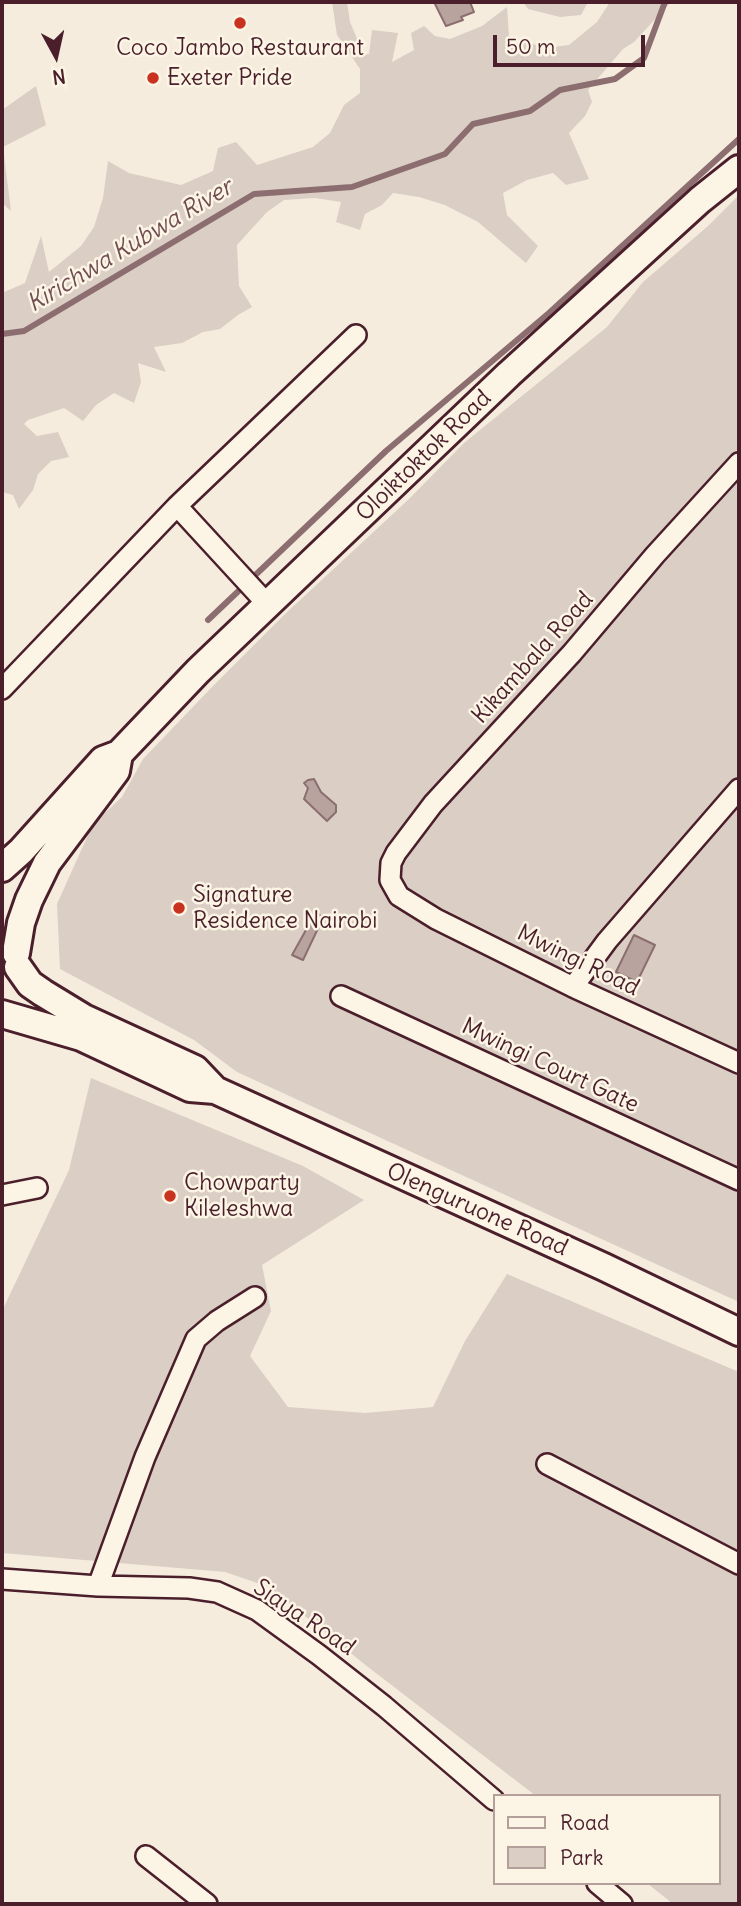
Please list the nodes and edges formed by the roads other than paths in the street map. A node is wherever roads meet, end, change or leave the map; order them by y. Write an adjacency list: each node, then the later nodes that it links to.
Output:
1 (737, 167): 5 (main road, Oloiktoktok Road)
2 (356, 335): 4 (street)
3 (739, 463): 12 (street, Kikambala Road)
4 (177, 506): 5 (street); 6 (street)
5 (254, 590): 7 (main road, Oloiktoktok Road)
6 (2, 690)
7 (119, 754): 11 (main road, Oloiktoktok Road); 14 (main road, Oloiktoktok Road)
8 (739, 789): 9 (street)
9 (720, 808): 10 (street); 15 (street)
10 (739, 818)
11 (2, 868)
12 (399, 896): 15 (street, Mwingi Road)
13 (2, 930): 14 (main road, Olenguruone Road)
14 (17, 960): 17 (main road, Oloiktoktok Road); 20 (main road, Olenguruone Road)
15 (573, 987): 19 (street, Mwingi Road)
16 (341, 996): 21 (street, Mwingi Court Gate)
17 (2, 1007)
18 (2, 1014): 20 (main road, Olenguruone Road)
19 (739, 1063)
20 (215, 1090): 25 (main road, Olenguruone Road)
21 (739, 1180)
22 (37, 1188): 23 (street)
23 (2, 1195)
24 (255, 1297): 29 (street)
25 (739, 1332)
26 (547, 1464): 27 (street)
27 (739, 1564)
28 (2, 1579): 29 (street, Siaya Road)
29 (98, 1586): 30 (street, Siaya Road)
30 (492, 1798)
31 (146, 1856): 33 (street)
32 (599, 1885): 34 (street)
33 (207, 1904)
34 (622, 1904)

